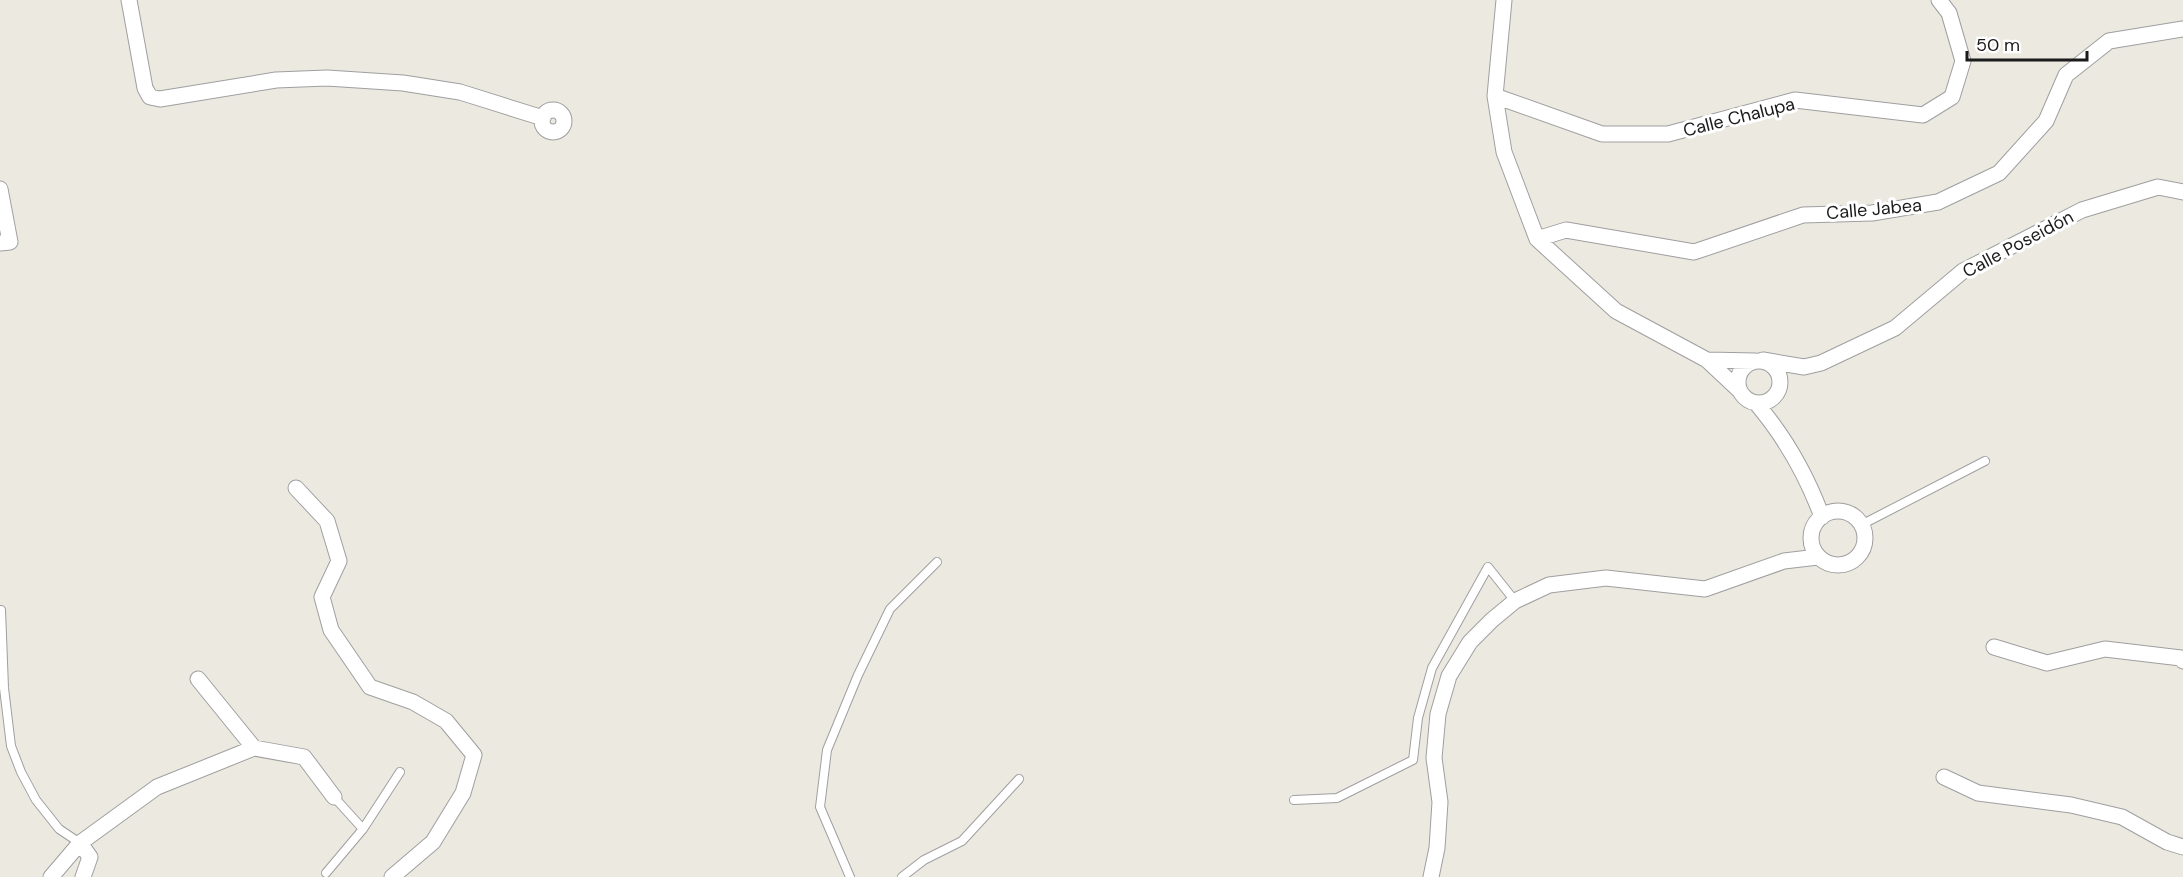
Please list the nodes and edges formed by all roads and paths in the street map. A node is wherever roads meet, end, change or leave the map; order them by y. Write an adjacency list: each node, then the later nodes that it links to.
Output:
1 (129, 0): 6 (street)
2 (1504, 0): 5 (street, Calle Poseidón)
3 (1938, 0): 5 (street, Calle Chalupa)
4 (2183, 29): 9 (street, Calle Jabea)
5 (1495, 96): 9 (street, Calle Poseidón)
6 (543, 118)
7 (0, 189): 10 (street)
8 (2183, 192): 13 (street, Calle Poseidón)
9 (1537, 239): 11 (street, Calle Poseidón)
10 (0, 243)
11 (1707, 360): 12 (street, Calle Poseidón); 14 (street, Calle Poseidón)
12 (1759, 361): 13 (street, Calle Poseidón); 14 (street); 15 (street)
13 (1804, 367): 15 (street, Calle Poseidón)
14 (1739, 390): 16 (street)
15 (1776, 394): 16 (street); 17 (street)
16 (1756, 403): 17 (street)
17 (1772, 422): 20 (street)
18 (1985, 461): 21 (lane)
19 (296, 488): 43 (street)
20 (1827, 514): 21 (street); 22 (street)
21 (1861, 525): 23 (street)
22 (1811, 536): 23 (street); 24 (street)
23 (1818, 557): 24 (street)
24 (1784, 561): 26 (street)
25 (937, 562): 44 (lane)
26 (1515, 601): 36 (lane); 46 (street)
27 (0, 610): 38 (lane)
28 (1994, 647): 29 (street)
29 (2183, 661)
30 (198, 679): 31 (street)
31 (254, 748): 35 (street); 38 (street)
32 (400, 772): 37 (lane)
33 (1944, 777): 39 (street)
34 (1018, 779): 45 (lane)
35 (334, 796): 37 (lane)
36 (1294, 800)
37 (363, 829): 40 (lane)
38 (80, 843): 41 (street); 42 (street)
39 (2183, 847)
40 (326, 873)
41 (51, 877)
42 (83, 877)
43 (392, 877)
44 (850, 877)
45 (902, 877)
46 (1431, 877)

